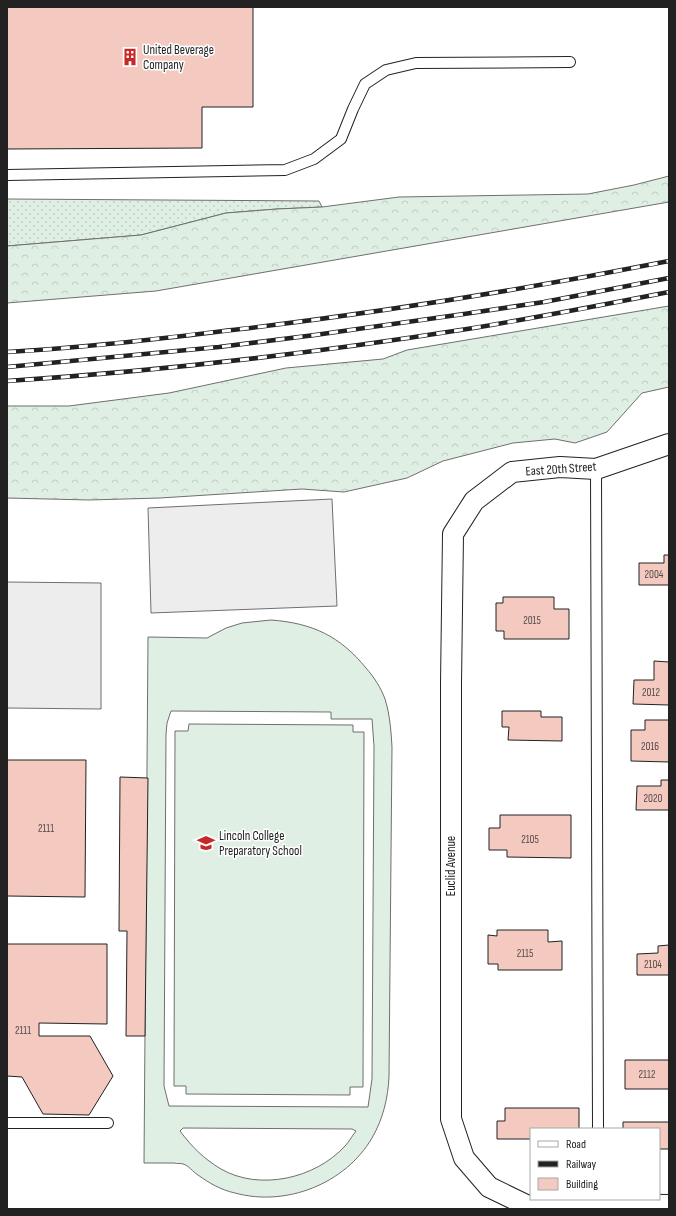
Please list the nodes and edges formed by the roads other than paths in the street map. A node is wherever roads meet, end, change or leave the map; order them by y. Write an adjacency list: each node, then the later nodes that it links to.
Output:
1 (570, 62): 2 (lane)
2 (7, 175)
3 (669, 444): 4 (street, East 20th Street)
4 (596, 469): 5 (street, East 20th Street); 8 (lane)
5 (453, 534): 9 (street, Euclid Avenue)
6 (7, 1123): 7 (lane)
7 (108, 1123)
8 (598, 1128)
9 (598, 1202): 10 (street)
10 (669, 1205)

